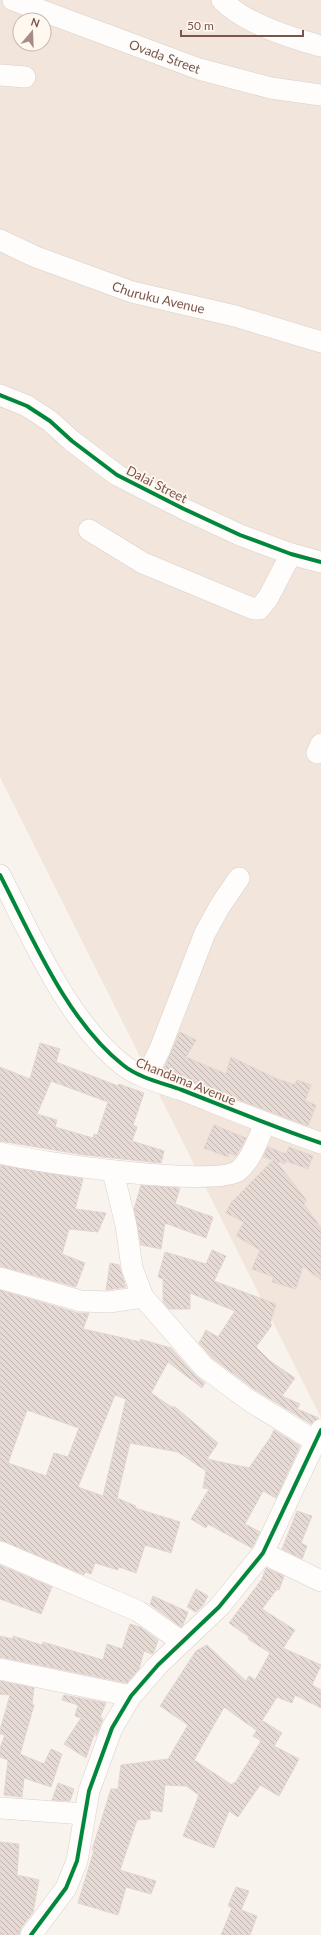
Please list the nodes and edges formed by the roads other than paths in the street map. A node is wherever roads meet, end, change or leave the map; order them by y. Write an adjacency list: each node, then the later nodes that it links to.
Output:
1 (13, 0): 6 (street, Ovada Street)
2 (222, 0): 3 (street)
3 (321, 46)
4 (0, 75): 5 (street)
5 (25, 77)
6 (321, 95)
7 (0, 240): 8 (street, Churuku Avenue)
8 (321, 342)
9 (0, 395): 11 (street, Dalai Street)
10 (89, 530): 11 (street)
11 (291, 554): 12 (street, Dalai Street)
12 (321, 562)
13 (0, 875): 15 (street, Chandama Avenue)
14 (239, 878): 15 (street)
15 (146, 1077): 16 (street, Chandama Avenue)
16 (265, 1124): 17 (street, Chandama Avenue); 19 (street)
17 (321, 1143)
18 (0, 1153): 19 (street)
19 (113, 1172): 21 (street)
20 (0, 1278): 21 (street)
21 (143, 1297): 22 (street)
22 (318, 1435): 24 (street)
23 (0, 1552): 26 (street)
24 (263, 1553): 25 (street); 26 (street)
25 (321, 1581)
26 (182, 1642): 28 (street)
27 (0, 1669): 28 (street)
28 (131, 1696): 30 (street)
29 (0, 1808): 30 (street)
30 (84, 1814): 31 (street)
31 (34, 1934)

